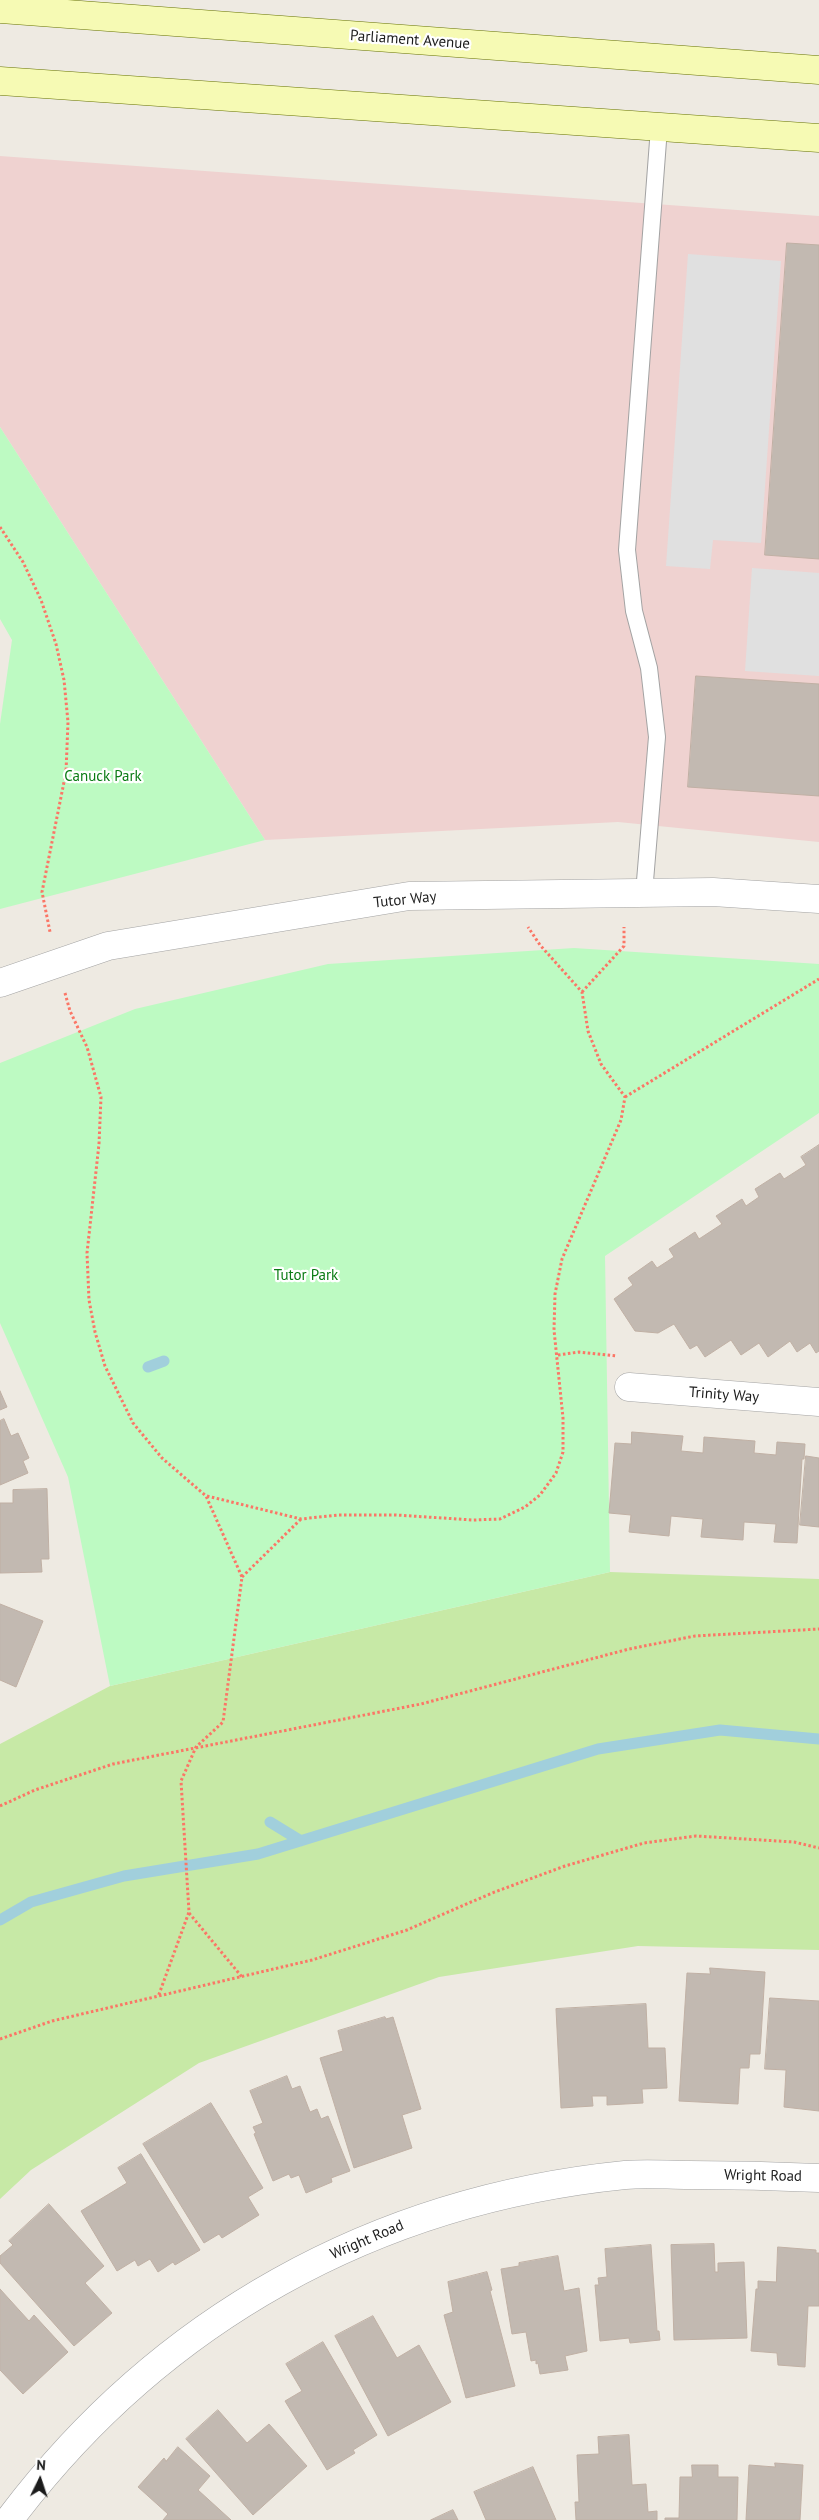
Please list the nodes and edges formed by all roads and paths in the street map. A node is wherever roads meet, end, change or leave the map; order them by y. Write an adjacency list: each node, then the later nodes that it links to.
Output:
1 (0, 9): 2 (main road, Parliament Avenue)
2 (819, 70)
3 (0, 81): 4 (main road)
4 (659, 128): 5 (main road); 7 (lane)
5 (819, 138)
6 (0, 528): 10 (path)
7 (634, 893): 8 (street, Tutor Way); 9 (street, Tutor Way); 13 (path)
8 (506, 895): 12 (street, Tutor Way); 13 (path)
9 (819, 899)
10 (43, 903)
11 (819, 979): 15 (path)
12 (0, 983)
13 (582, 992): 15 (path)
14 (70, 1011): 20 (path)
15 (625, 1096): 17 (path)
16 (599, 1353): 17 (path)
17 (558, 1355): 21 (path)
18 (629, 1387): 19 (street, Trinity Way)
19 (819, 1402)
20 (206, 1496): 21 (path); 22 (path)
21 (301, 1519): 22 (path)
22 (242, 1578): 24 (path)
23 (819, 1629): 24 (path)
24 (196, 1747): 25 (path); 27 (path)
25 (0, 1806)
26 (819, 1848): 28 (path)
27 (189, 1912): 28 (path); 29 (path)
28 (242, 1977): 29 (path)
29 (158, 1997): 30 (path)
30 (0, 2040)
31 (819, 2178): 32 (street, Wright Road)
32 (9, 2520)

